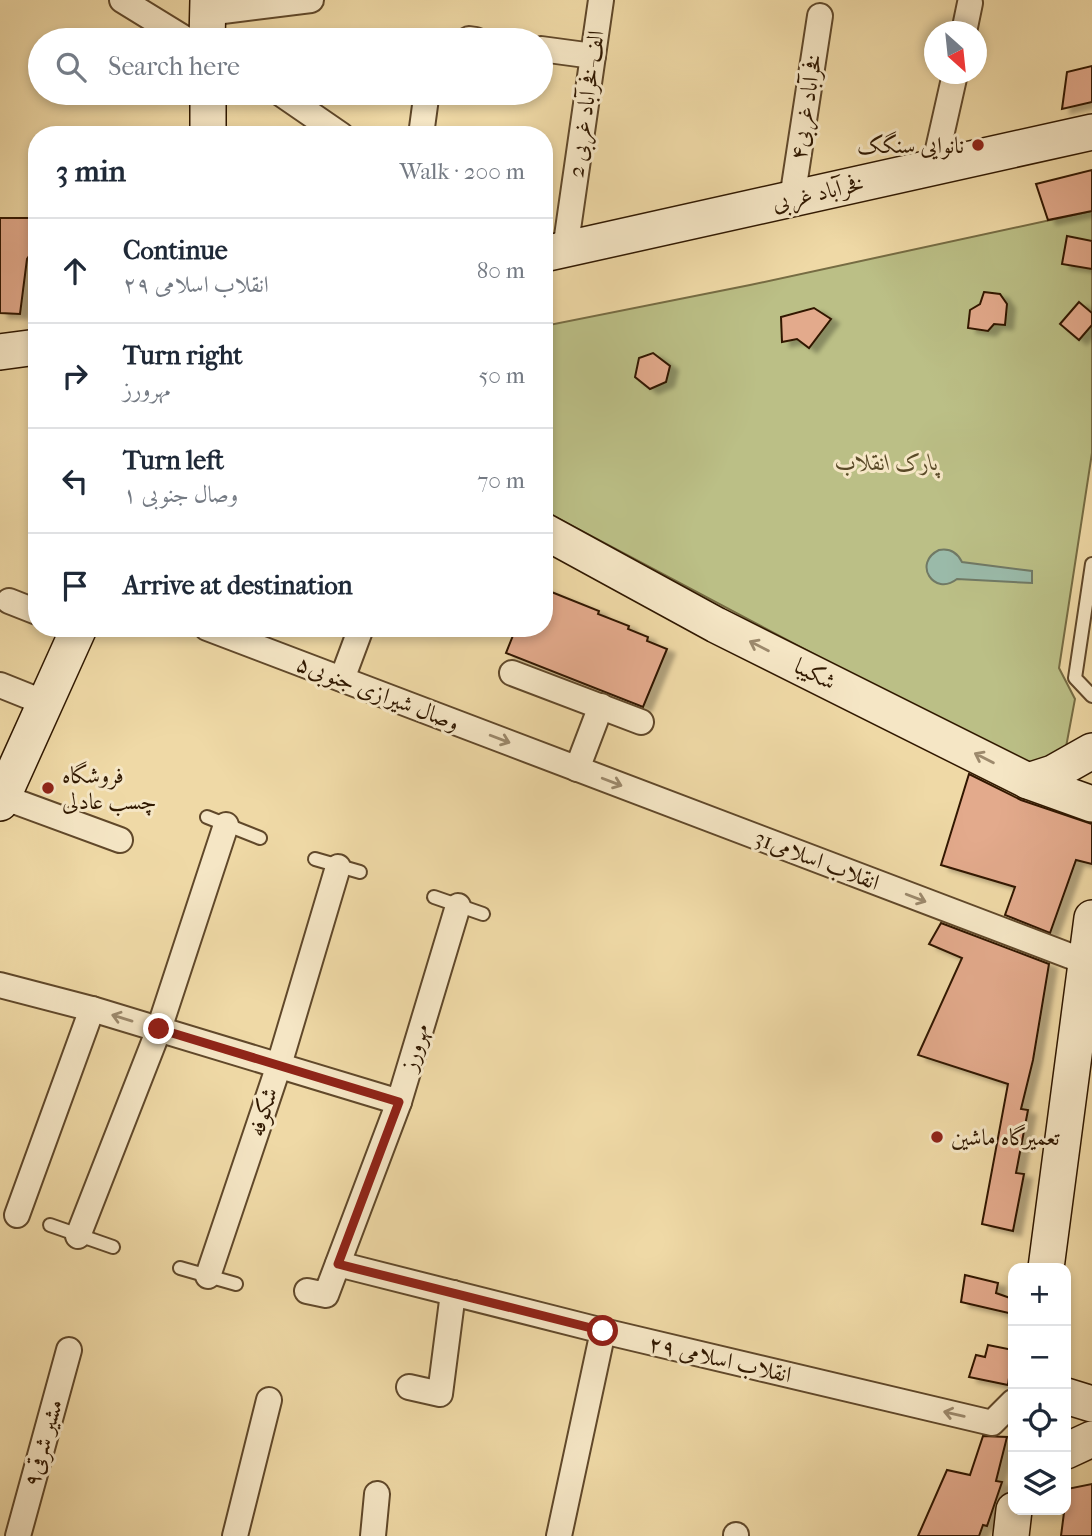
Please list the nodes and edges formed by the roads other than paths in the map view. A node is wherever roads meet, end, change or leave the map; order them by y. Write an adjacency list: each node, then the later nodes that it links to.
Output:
1 (122, 0): 7 (street)
2 (311, 0): 7 (street)
3 (601, 0): 9 (street, 2 الف-فخرآباد غربی)
4 (970, 3): 6 (street)
5 (820, 16): 19 (street, ۴فخرآباد غربی)
6 (966, 21)
7 (202, 23)
8 (553, 50): 9 (street)
9 (593, 55): 20 (street, 2 الف-فخرآباد غربی)
10 (952, 84): 18 (street)
11 (208, 105): 14 (main road)
12 (297, 105): 15 (street)
13 (425, 105): 16 (street)
14 (208, 126)
15 (328, 126)
16 (422, 126)
17 (1092, 132): 18 (main road, فخرآباد غربی)
18 (934, 167): 19 (main road, فخرآباد غربی)
19 (792, 199): 20 (main road, فخرآباد غربی)
20 (554, 252)
21 (28, 349): 22 (main road)
22 (0, 352)
23 (553, 536): 40 (main road, شکیبا, one-way to 23)
24 (1092, 564): 33 (lane)
25 (9, 601): 26 (street)
26 (28, 608)
27 (75, 637): 34 (main road)
28 (230, 637): 31 (street, ۵وصال شیرازی جنوبی)
29 (358, 637): 31 (street)
30 (512, 673): 35 (street)
31 (342, 680): 38 (street, ۵وصال شیرازی جنوبی, one-way to 38)
32 (0, 685): 34 (street)
33 (1092, 696)
34 (45, 703): 41 (main road)
35 (601, 706): 36 (street); 39 (street)
36 (641, 722)
37 (1092, 751): 40 (main road)
38 (548, 758): 39 (street, 31انقلاب اسلامی)
39 (577, 769): 51 (street, 31انقلاب اسلامی, one-way to 51)
40 (1028, 781): 42 (main road, شکیبا)
41 (1, 800): 45 (street)
42 (1092, 804)
43 (216, 821): 44 (lane); 54 (street)
44 (260, 838)
45 (120, 840)
46 (338, 866): 55 (street, شکوفه)
47 (433, 897): 48 (lane)
48 (458, 906): 49 (lane); 56 (street, مهرورز)
49 (483, 914)
50 (1092, 918): 51 (main road)
51 (1086, 962): 61 (main road)
52 (0, 985): 53 (street)
53 (92, 1009): 54 (street, one-way to 53); 57 (street)
54 (159, 1029): 55 (street); 59 (street)
55 (279, 1065): 56 (street); 64 (street, شکوفه)
56 (399, 1102): 62 (street, مهرورز)
57 (17, 1215)
58 (50, 1225): 59 (lane)
59 (78, 1236): 60 (lane)
60 (113, 1247)
61 (1047, 1263)
62 (338, 1264): 66 (street, مهرورز); 67 (street, انقلاب اسلامی ۲۹)
63 (180, 1268): 64 (lane)
64 (208, 1276): 65 (lane)
65 (236, 1284)
66 (307, 1291)
67 (453, 1293): 68 (street, انقلاب اسلامی ۲۹); 70 (street)
68 (603, 1331): 74 (street, انقلاب اسلامی ۲۹, one-way to 68); 82 (street)
69 (69, 1350): 79 (street, مشیر شرقی۹)
70 (409, 1387)
71 (1071, 1398): 73 (main road)
72 (269, 1400): 80 (street)
73 (1092, 1404)
74 (1008, 1407)
75 (1092, 1439): 76 (main road)
76 (1071, 1449)
77 (377, 1494): 81 (street)
78 (1013, 1515): 83 (main road)
79 (18, 1536)
80 (235, 1536)
81 (373, 1536)
82 (558, 1536)
83 (1011, 1536)

